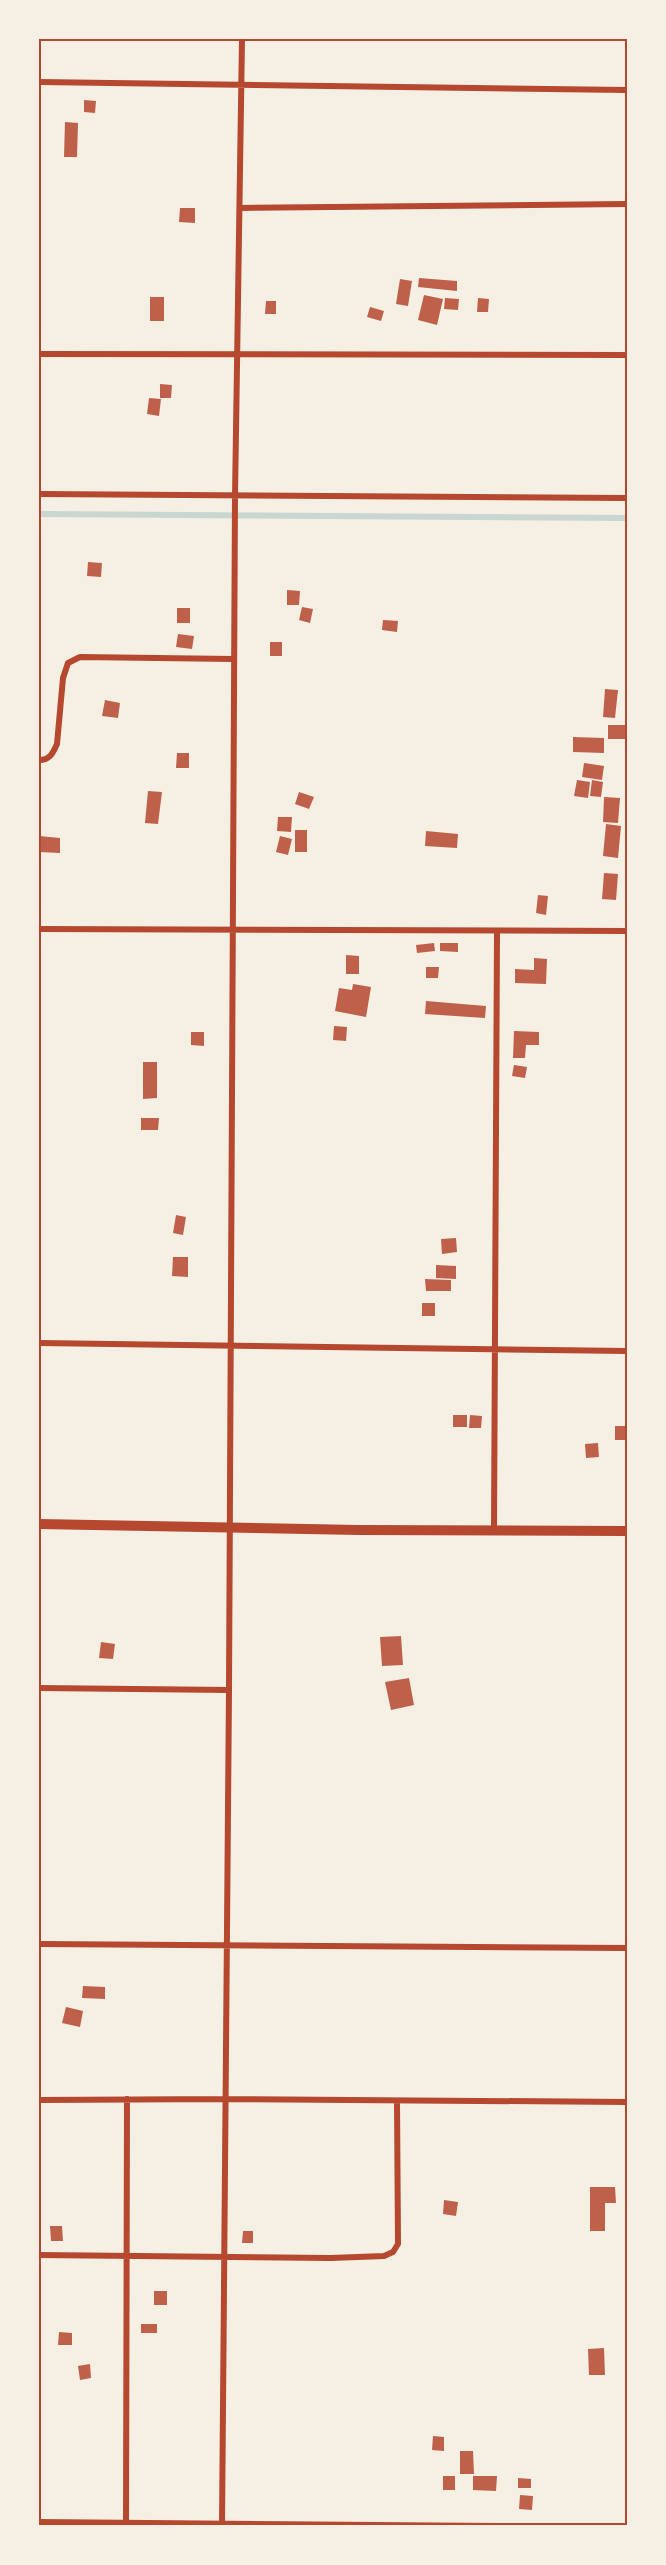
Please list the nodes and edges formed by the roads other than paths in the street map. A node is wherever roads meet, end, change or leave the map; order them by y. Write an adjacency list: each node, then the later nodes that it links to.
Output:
1 (242, 39): 3 (street)
2 (39, 82): 3 (street)
3 (242, 83): 4 (street); 6 (street)
4 (627, 90)
5 (627, 204): 6 (street)
6 (240, 208): 8 (street)
7 (39, 354): 8 (street)
8 (237, 354): 9 (street); 11 (street)
9 (627, 355)
10 (39, 494): 11 (street)
11 (235, 496): 12 (street); 13 (street)
12 (627, 498)
13 (234, 658): 14 (street); 16 (street)
14 (39, 760)
15 (39, 929): 16 (street)
16 (233, 929): 17 (street); 20 (street)
17 (497, 931): 18 (street); 21 (street)
18 (627, 932)
19 (39, 1343): 20 (street)
20 (230, 1344): 21 (street); 24 (street)
21 (495, 1349): 22 (street); 25 (street)
22 (627, 1351)
23 (39, 1524): 24 (street)
24 (229, 1526): 25 (street); 28 (street)
25 (494, 1530): 26 (street)
26 (627, 1531)
27 (39, 1688): 28 (street)
28 (229, 1690): 30 (street)
29 (39, 1944): 30 (street)
30 (226, 1946): 31 (street); 33 (street)
31 (627, 1948)
32 (127, 2099): 33 (street); 34 (street); 38 (street)
33 (225, 2099): 35 (street); 39 (street)
34 (39, 2100)
35 (397, 2101): 36 (street); 39 (street)
36 (627, 2102)
37 (39, 2255): 38 (street)
38 (127, 2256): 39 (street); 41 (street)
39 (224, 2257): 42 (street)
40 (39, 2522): 41 (street)
41 (126, 2524): 42 (street)
42 (222, 2525): 43 (street)
43 (496, 2526)

